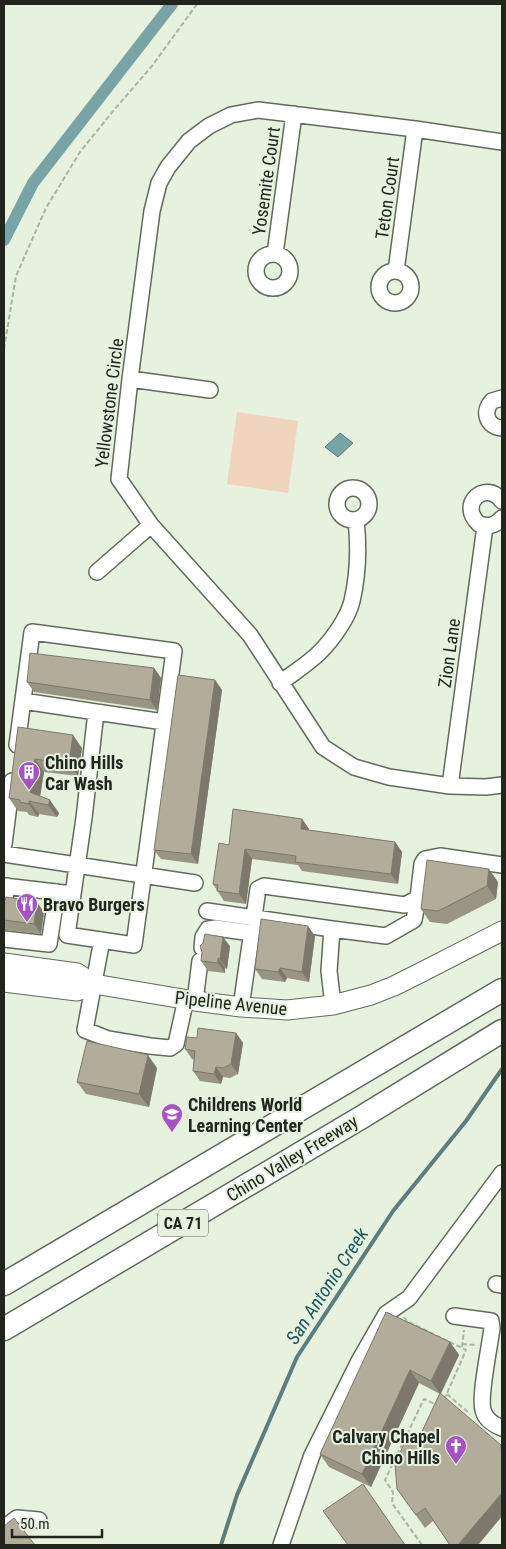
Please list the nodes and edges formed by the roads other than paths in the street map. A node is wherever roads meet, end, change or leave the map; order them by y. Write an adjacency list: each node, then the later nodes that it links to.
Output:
1 (294, 114): 2 (street, Yellowstone Circle); 4 (street, Yosemite Court); 6 (street, Yellowstone Circle)
2 (415, 129): 3 (street, Yellowstone Circle); 5 (street, Teton Court)
3 (502, 142)
4 (275, 254)
5 (396, 271)
6 (130, 379): 7 (street); 13 (street, Yellowstone Circle)
7 (210, 390)
8 (502, 395): 9 (street)
9 (502, 428)
10 (502, 501): 14 (street)
11 (502, 518): 14 (street)
12 (356, 520): 16 (street)
13 (151, 525): 15 (street); 16 (street, Yellowstone Circle)
14 (485, 526): 21 (street, Zion Lane)
15 (97, 572)
16 (280, 683): 21 (street, Yellowstone Circle)
17 (23, 701): 18 (street); 19 (street); 22 (street)
18 (96, 712): 19 (street); 25 (street)
19 (164, 722): 26 (street)
20 (502, 785): 21 (street, Yellowstone Circle)
21 (450, 786)
22 (4, 844)
23 (4, 854): 25 (street)
24 (502, 865): 31 (street)
25 (77, 866): 26 (street); 30 (street)
26 (143, 876): 27 (street); 38 (street)
27 (196, 883)
28 (5, 886): 29 (street); 32 (street)
29 (57, 892): 30 (street); 37 (street)
30 (73, 894): 38 (street)
31 (418, 898): 34 (street); 35 (street)
32 (4, 906)
33 (207, 912): 34 (street)
34 (253, 926): 35 (street); 43 (street); 45 (street)
35 (332, 929): 44 (street)
36 (502, 931): 44 (main road, Pipeline Avenue)
37 (4, 939)
38 (102, 940): 41 (street)
39 (4, 963): 41 (main road, Pipeline Avenue)
40 (4, 982): 41 (main road, Pipeline Avenue)
41 (94, 984): 43 (main road, Pipeline Avenue); 43 (street)
42 (502, 990): 48 (highway, CA 71)
43 (191, 1000): 45 (main road, Pipeline Avenue)
44 (333, 1005): 45 (main road, Pipeline Avenue)
45 (241, 1007)
46 (502, 1032): 50 (highway, Chino Valley Freeway / CA 71)
47 (502, 1174): 54 (street)
48 (4, 1284)
49 (460, 1317): 51 (street)
50 (4, 1329)
51 (502, 1428)
52 (38, 1520): 53 (street)
53 (4, 1528)
54 (281, 1545)

